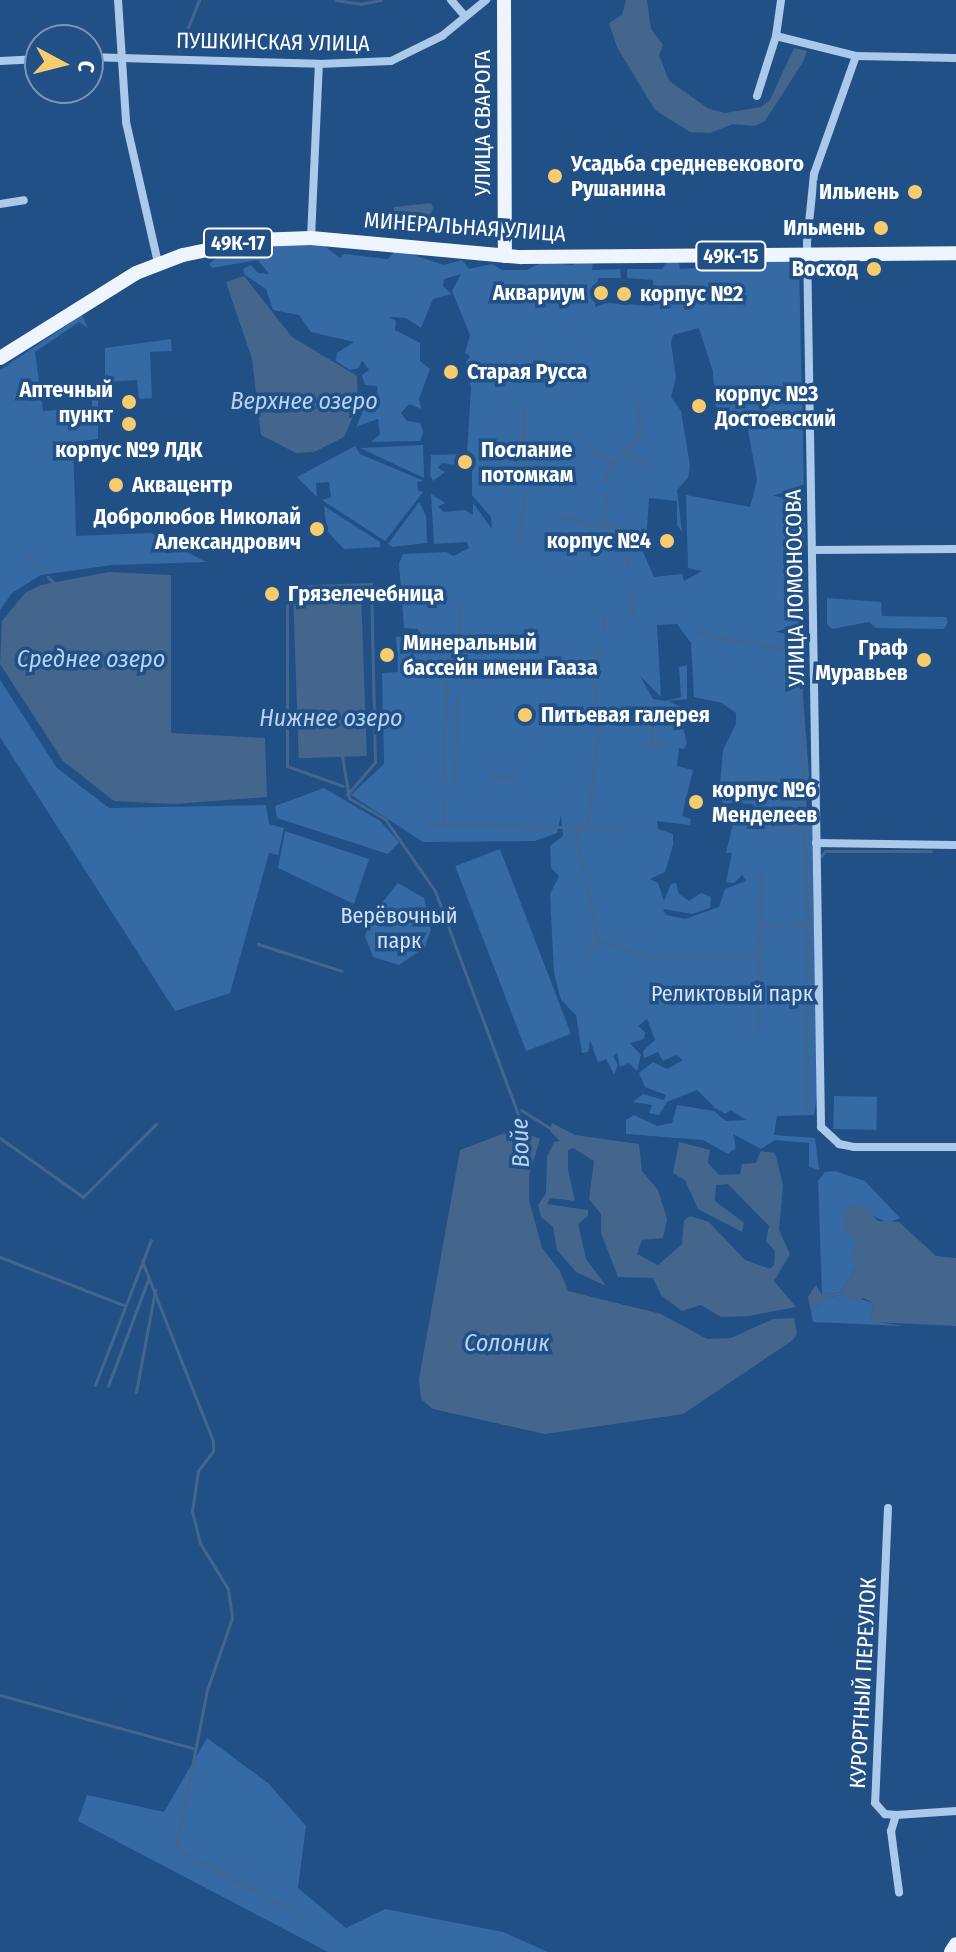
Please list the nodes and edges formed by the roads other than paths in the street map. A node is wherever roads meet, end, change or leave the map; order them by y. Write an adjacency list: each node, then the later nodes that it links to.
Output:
1 (118, 0): 9 (street)
2 (451, 0): 6 (street)
3 (486, 0): 6 (street, ПУШКИНСКАЯ УЛИЦА)
4 (504, 0): 19 (main road, УЛИЦА СВАРОГА)
5 (781, 0): 7 (street)
6 (465, 16): 14 (street, ПУШКИНСКАЯ УЛИЦА)
7 (776, 36): 10 (street); 15 (street)
8 (104, 56): 9 (street, ПУШКИНСКАЯ УЛИЦА)
9 (119, 56): 14 (street, ПУШКИНСКАЯ УЛИЦА); 22 (street)
10 (856, 56): 11 (street); 21 (street, УЛИЦА ЛОМОНОСОВА)
11 (956, 58)
12 (24, 60): 13 (street)
13 (0, 61)
14 (319, 64): 18 (street)
15 (757, 96)
16 (24, 200): 17 (street)
17 (0, 204)
18 (311, 238): 19 (main road, МИНЕРАЛЬНАЯ УЛИЦА / 49К-17); 22 (main road, МИНЕРАЛЬНАЯ УЛИЦА / 49К-17)
19 (505, 251): 21 (main road, МИНЕРАЛЬНАЯ УЛИЦА / 49К-15)
20 (956, 253): 21 (main road, МИНЕРАЛЬНАЯ УЛИЦА / 49К-15)
21 (807, 254): 25 (street, УЛИЦА ЛОМОНОСОВА)
22 (158, 263): 23 (main road, МИНЕРАЛЬНАЯ УЛИЦА / 49К-17)
23 (0, 358)
24 (956, 549): 25 (street)
25 (813, 550): 26 (street, УЛИЦА ЛОМОНОСОВА)
26 (816, 843): 27 (street); 28 (street, УЛИЦА ЛОМОНОСОВА)
27 (956, 845)
28 (956, 1147)
29 (888, 1508): 31 (street, КУРОРТНЫЙ ПЕРЕУЛОК)
30 (956, 1811): 31 (street)
31 (896, 1815): 32 (street)
32 (899, 1892)
33 (956, 1944): 34 (main road)
34 (951, 1952)

